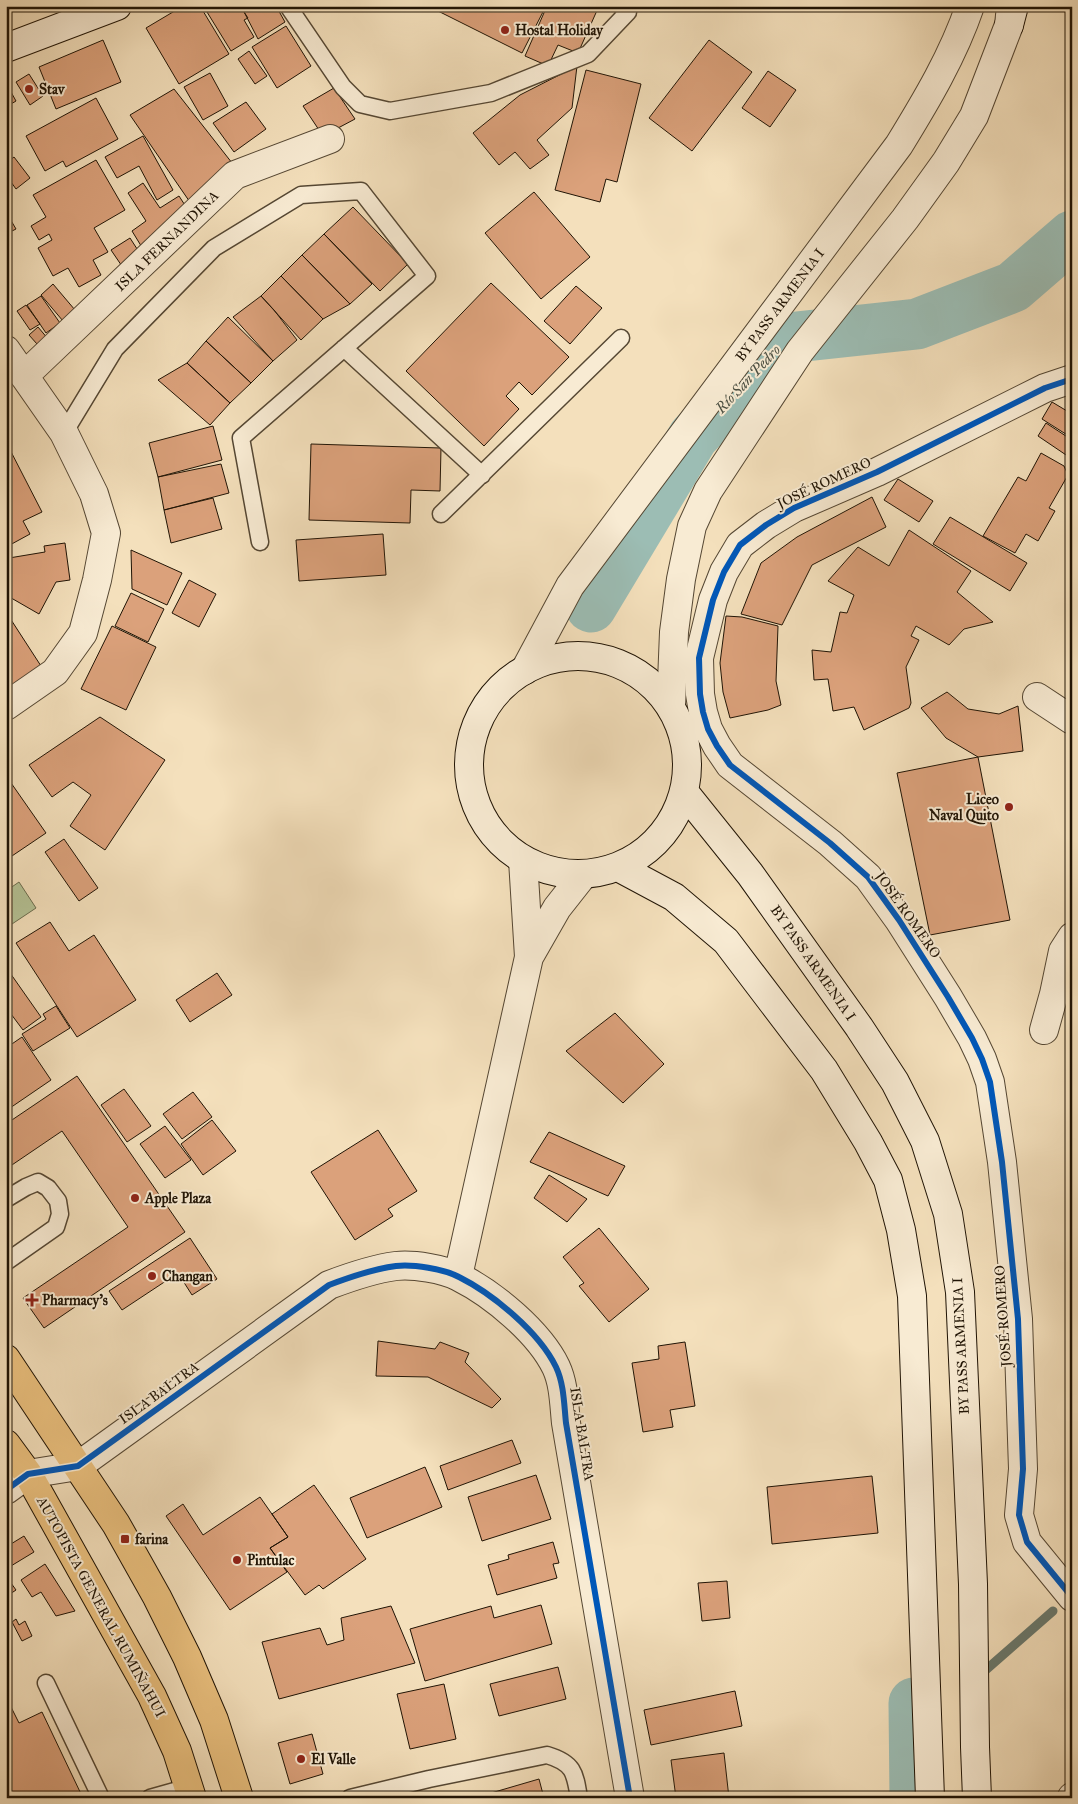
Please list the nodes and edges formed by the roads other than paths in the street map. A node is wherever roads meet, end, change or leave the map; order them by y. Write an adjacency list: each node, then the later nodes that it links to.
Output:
1 (66, 6): 7 (street)
2 (117, 6): 7 (street)
3 (288, 6): 4 (lane)
4 (620, 6)
5 (970, 6): 19 (street, BY PASS ARMENIA I)
6 (1012, 13): 22 (street)
7 (49, 32): 8 (street)
8 (6, 48)
9 (330, 139): 13 (street, ISLA FERNANDINA)
10 (621, 338): 16 (lane)
11 (344, 348): 15 (lane); 16 (lane); 18 (lane)
12 (6, 350): 13 (street)
13 (24, 376): 15 (street)
14 (1072, 379): 39 (street, JOSÉ ROMERO)
15 (64, 433): 21 (street)
16 (482, 475): 17 (lane)
17 (441, 514)
18 (260, 542)
19 (524, 670): 22 (street); 25 (street)
20 (1037, 697): 23 (street)
21 (6, 706)
22 (671, 707): 24 (street)
23 (1072, 720)
24 (685, 793): 26 (street); 49 (street, BY PASS ARMENIA I)
25 (523, 860): 27 (street); 29 (street)
26 (618, 867): 27 (street); 48 (street)
27 (583, 875): 29 (street)
28 (1072, 937): 30 (street)
29 (529, 956): 33 (street)
30 (1044, 1030)
31 (6, 1199): 32 (lane)
32 (6, 1262)
33 (458, 1276): 36 (street, ISLA BALTRA); 47 (street, ISLA BALTRA)
34 (6, 1360): 36 (highway)
35 (6, 1444): 37 (highway, AUTOPISTA GENERAL RUMIÑAHUI)
36 (78, 1466): 37 (street, ISLA BALTRA); 44 (highway)
37 (28, 1474): 38 (street, ISLA BALTRA); 41 (highway, AUTOPISTA GENERAL RUMIÑAHUI)
38 (6, 1490)
39 (1072, 1597)
40 (46, 1683): 42 (lane)
41 (190, 1792): 43 (lane)
42 (100, 1798)
43 (150, 1798)
44 (240, 1798)
45 (350, 1798): 46 (lane)
46 (578, 1798)
47 (630, 1798)
48 (930, 1798)
49 (977, 1798)

